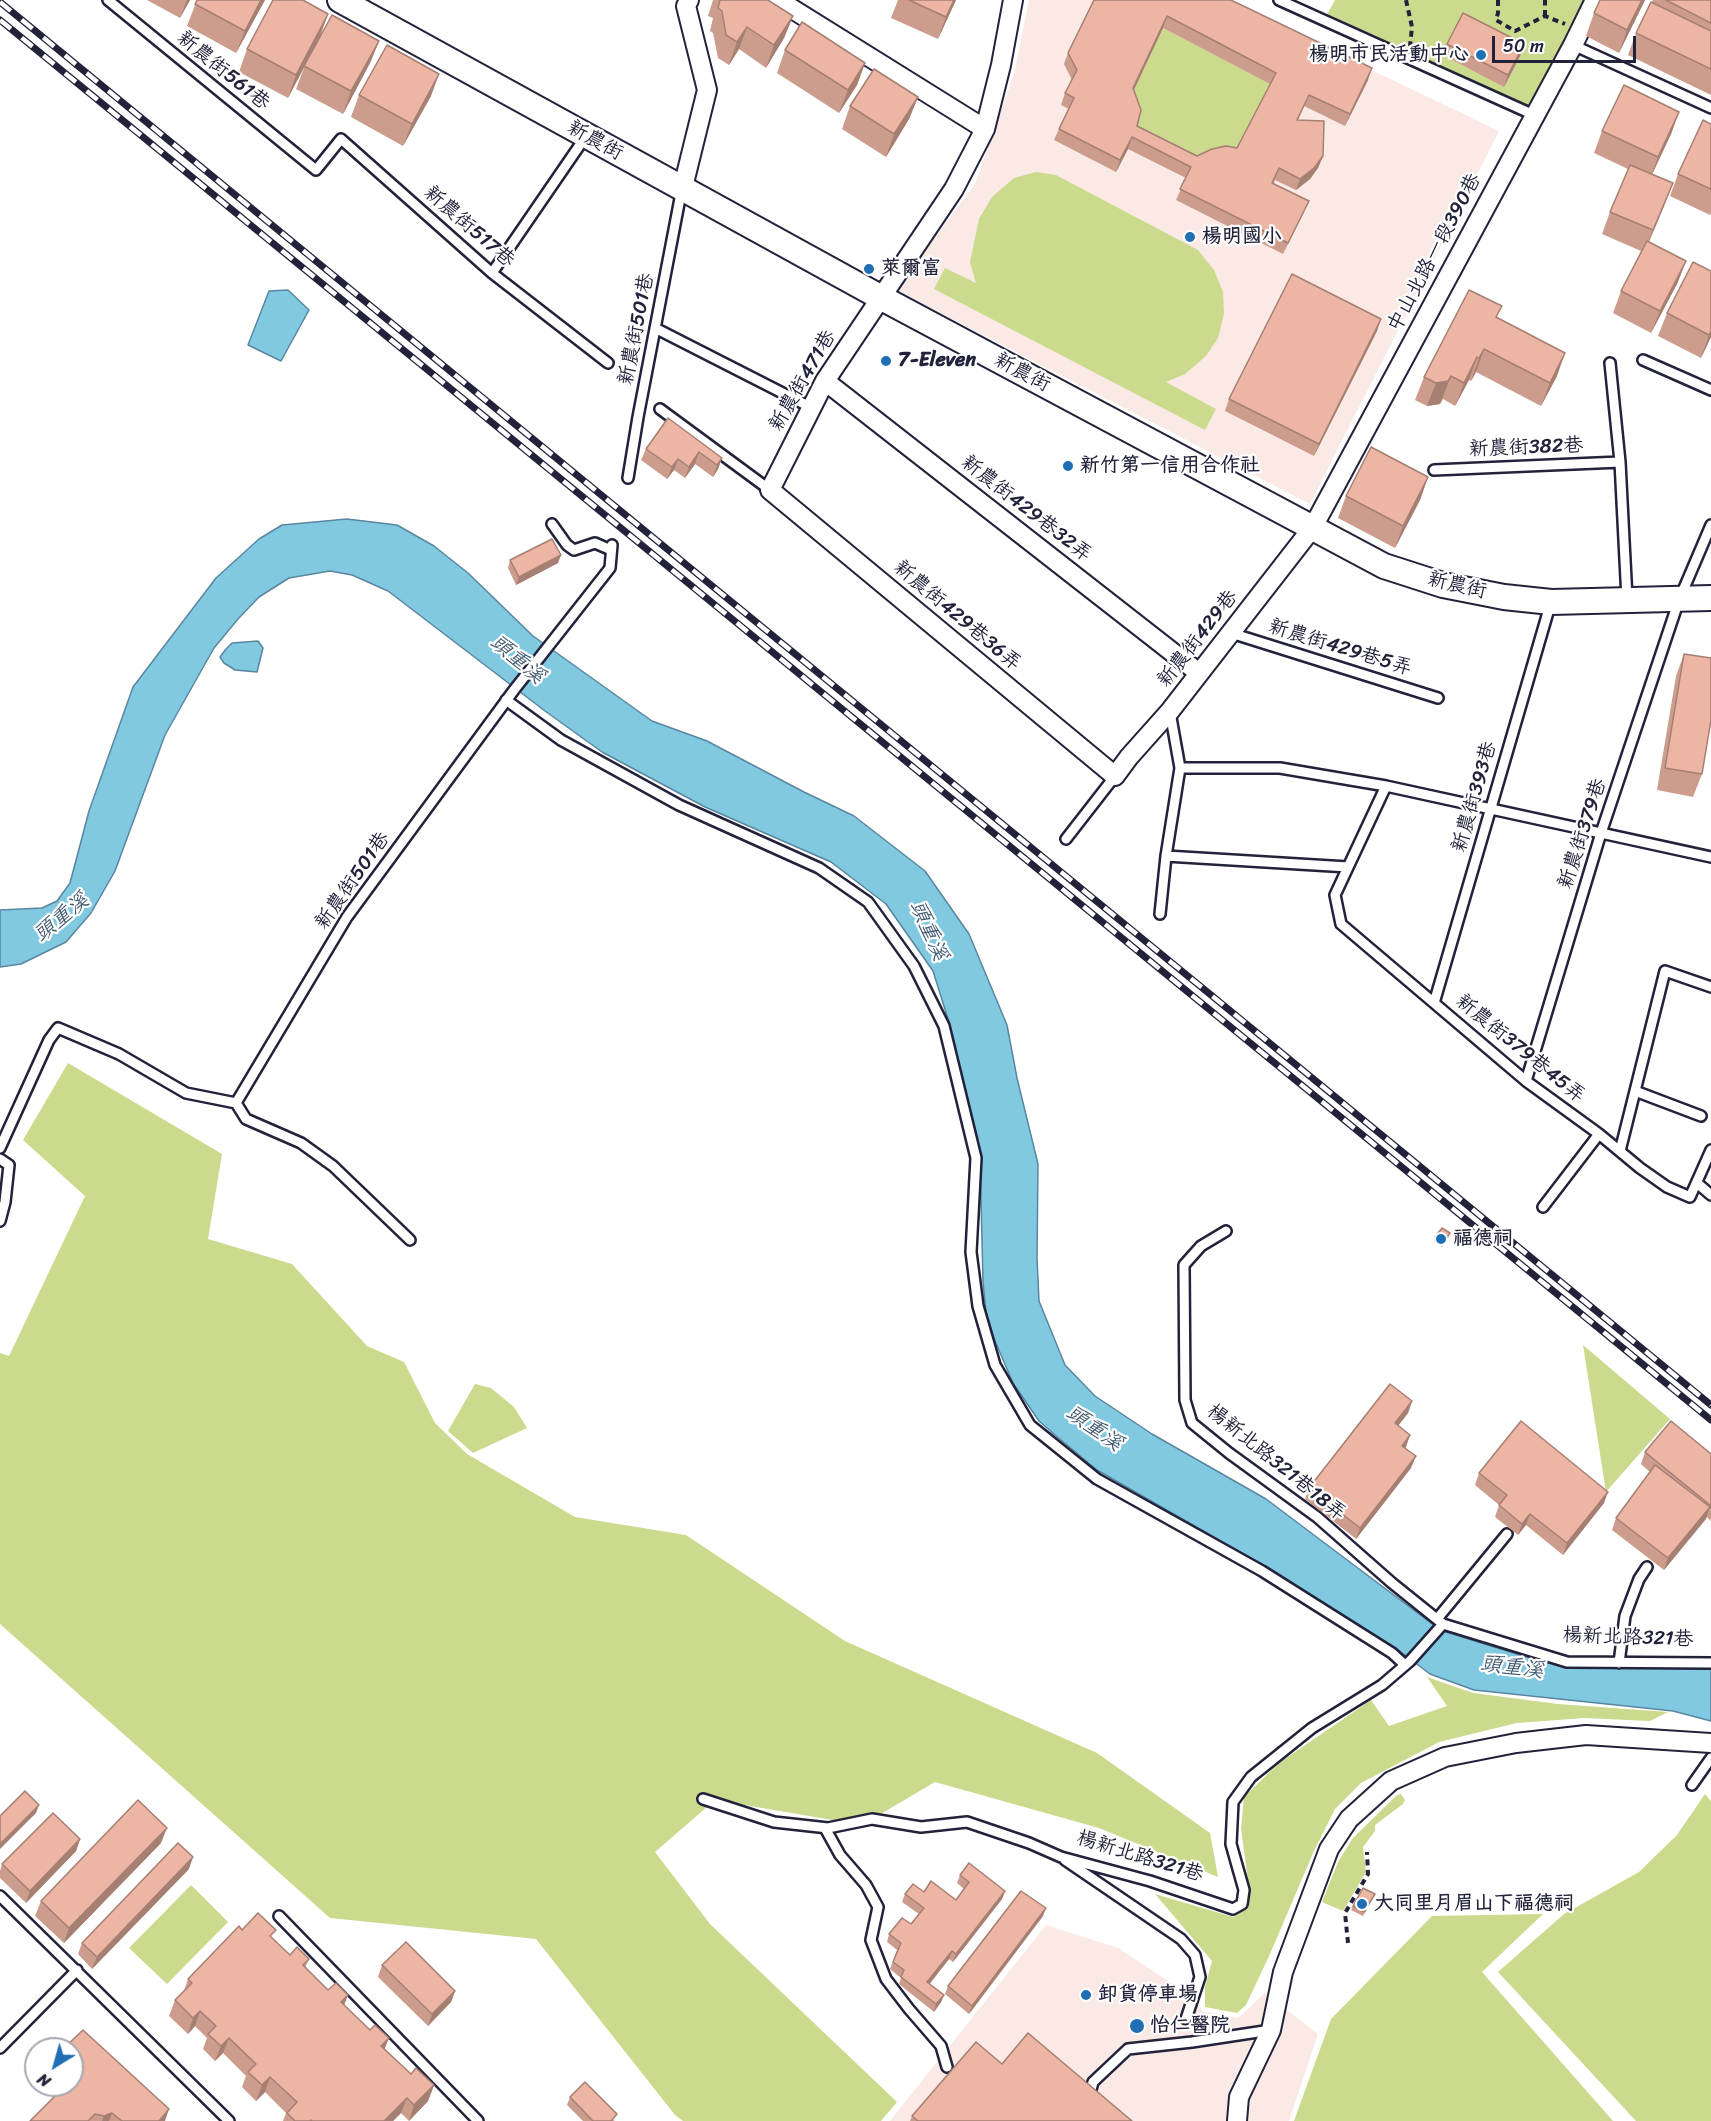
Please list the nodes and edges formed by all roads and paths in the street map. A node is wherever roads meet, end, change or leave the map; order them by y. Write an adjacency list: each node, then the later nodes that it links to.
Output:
1 (108, 0): 18 (lane, 新農街561巷)
2 (340, 0): 17 (street, 新農街)
3 (689, 0): 19 (street)
4 (778, 0): 16 (street)
5 (1013, 0): 16 (street, 新農街471巷)
6 (1280, 0): 13 (lane)
7 (1406, 0): 13 (path)
8 (1498, 0): 11 (path)
9 (1545, 0): 11 (path)
10 (1594, 0): 12 (street, 中山北路一段390巷)
11 (1545, 16): 12 (path)
12 (1576, 37): 14 (lane); 15 (street, 中山北路一段390巷)
13 (1407, 58): 15 (lane)
14 (1711, 108)
15 (1534, 115): 36 (street, 中山北路一段390巷)
16 (985, 129): 21 (street, 新農街471巷)
17 (586, 136): 19 (street, 新農街); 20 (lane)
18 (316, 170): 20 (lane, 新農街517巷)
19 (682, 187): 21 (street, 新農街); 22 (lane, 新農街501巷)
20 (492, 273): 24 (lane, 新農街517巷)
21 (880, 297): 26 (street, 新農街471巷); 36 (street, 新農街)
22 (655, 328): 28 (lane); 32 (lane, 新農街501巷)
23 (1644, 360): 27 (lane)
24 (608, 363)
25 (1610, 363): 30 (lane)
26 (825, 381): 28 (street, 新農街471巷); 42 (street, 新農街429巷32弄)
27 (1711, 390)
28 (812, 408): 33 (street, 新農街471巷)
29 (660, 409): 33 (lane)
30 (1620, 462): 31 (lane, 新農街382巷); 38 (lane)
31 (1434, 470)
32 (628, 478)
33 (770, 490): 47 (street, 新農街429巷36弄)
34 (552, 524): 44 (lane, 新農街501巷)
35 (1711, 525): 39 (lane, 新農街379巷)
36 (1313, 527): 40 (street, 新農街); 41 (street, 新農街429巷)
37 (1711, 598): 39 (street, 新農街)
38 (1627, 599): 39 (street, 新農街); 40 (street, 新農街)
39 (1679, 600): 50 (lane, 新農街379巷)
40 (1551, 602): 49 (lane, 新農街393巷)
41 (1231, 633): 42 (street, 新農街429巷); 43 (lane, 新農街429巷5弄)
42 (1199, 673): 45 (street, 新農街429巷)
43 (1438, 698)
44 (506, 700): 60 (lane, 新農街501巷); 76 (lane)
45 (1170, 711): 46 (lane); 47 (street, 新農街429巷)
46 (1180, 768): 48 (lane); 52 (lane)
47 (1115, 776): 51 (lane)
48 (1386, 786): 49 (lane); 54 (lane, 新農街379巷45弄)
49 (1491, 809): 50 (lane); 57 (lane, 新農街393巷)
50 (1601, 833): 53 (lane); 58 (lane, 新農街379巷)
51 (1066, 839)
52 (1166, 856): 54 (lane); 55 (lane)
53 (1711, 857)
54 (1348, 867): 57 (lane, 新農街379巷45弄)
55 (1160, 914)
56 (1711, 987): 59 (lane)
57 (1434, 1003): 58 (lane, 新農街379巷45弄)
58 (1526, 1080): 62 (lane, 新農街379巷45弄)
59 (1635, 1091): 61 (lane); 65 (lane)
60 (236, 1103): 63 (lane); 72 (lane)
61 (1701, 1116)
62 (1599, 1134): 65 (lane, 新農街379巷45弄); 69 (lane)
63 (0, 1148)
64 (1711, 1150): 67 (lane)
65 (1620, 1151): 67 (lane, 新農街379巷45弄)
66 (0, 1159): 70 (lane)
67 (1696, 1183): 68 (lane)
68 (1711, 1195)
69 (1543, 1207)
70 (0, 1221)
71 (1226, 1231): 75 (lane, 楊新北路321巷18弄)
72 (410, 1240)
73 (1507, 1534): 75 (lane)
74 (1647, 1567): 77 (lane)
75 (1440, 1623): 76 (lane); 77 (lane, 楊新北路321巷)
76 (1408, 1663): 86 (lane, 楊新北路321巷)
77 (1619, 1663): 78 (lane, 楊新北路321巷)
78 (1711, 1663)
79 (1711, 1743): 92 (street)
80 (1711, 1758): 81 (lane)
81 (1708, 1771): 82 (lane)
82 (1692, 1785)
83 (703, 1799): 84 (lane, 楊新北路321巷)
84 (825, 1828): 86 (lane, 楊新北路321巷); 94 (lane)
85 (1367, 1852): 89 (path)
86 (1061, 1857): 91 (lane)
87 (0, 1896): 90 (lane)
88 (279, 1916): 97 (lane)
89 (1347, 1943)
90 (77, 1970): 93 (lane); 96 (lane)
91 (1186, 2019)
92 (1271, 2030): 95 (lane); 98 (street)
93 (0, 2048)
94 (948, 2067)
95 (1097, 2105)
96 (230, 2121)
97 (478, 2121)
98 (1237, 2121)

